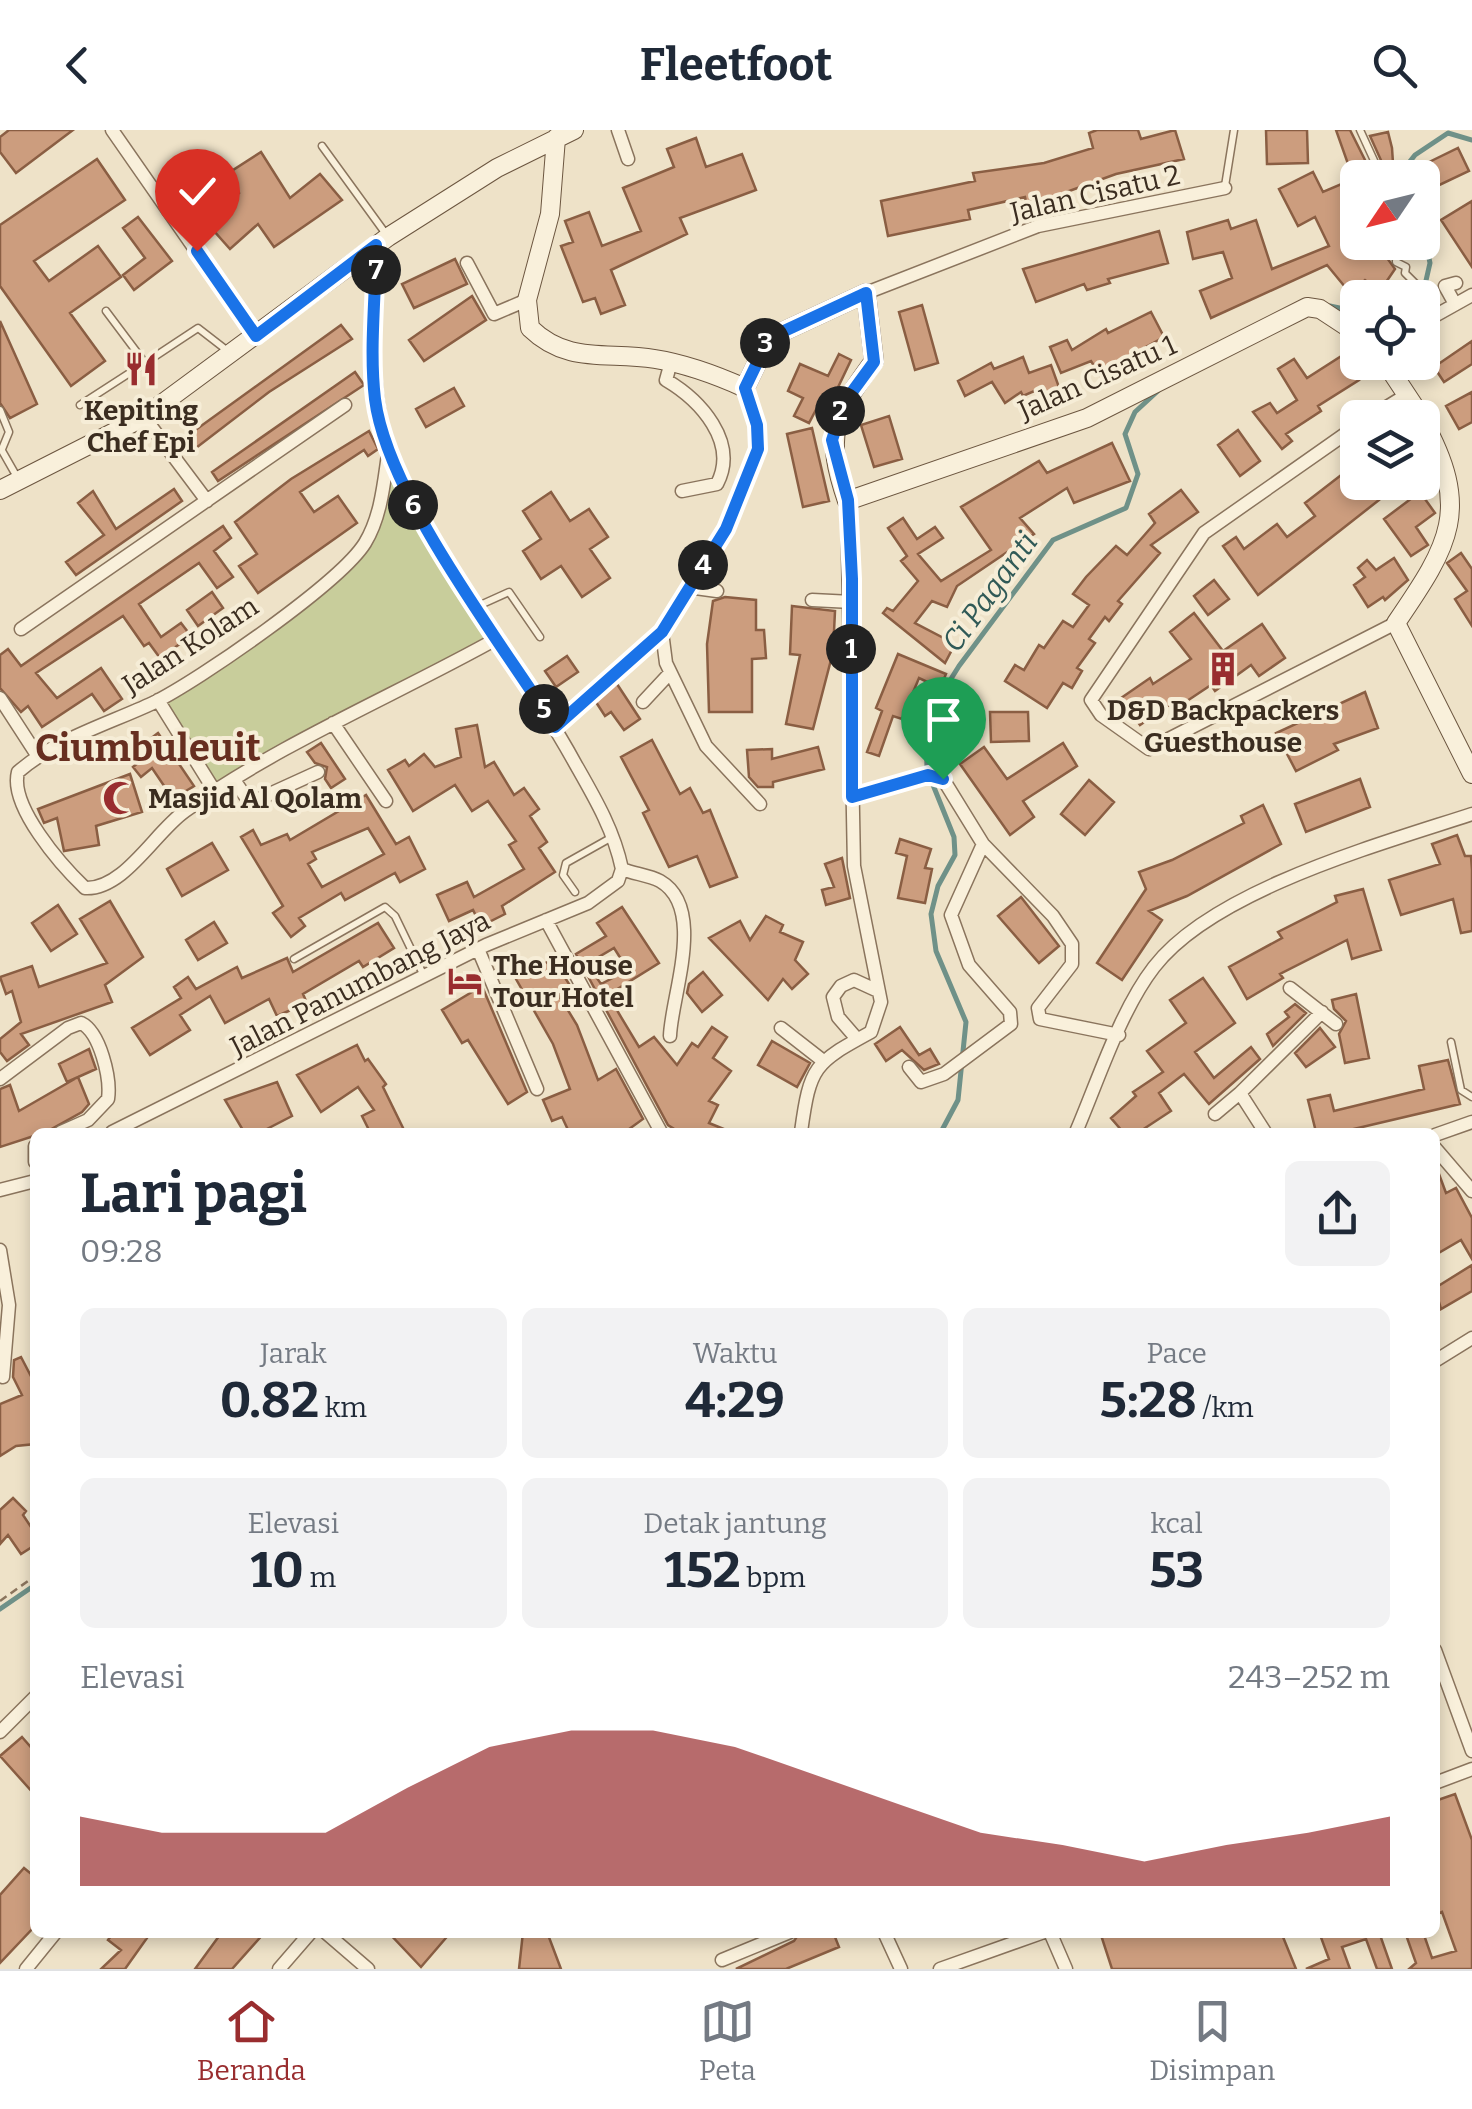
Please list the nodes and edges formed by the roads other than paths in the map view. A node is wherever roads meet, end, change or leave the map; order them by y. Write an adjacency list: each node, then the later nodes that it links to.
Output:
1 (112, 130): 23 (street)
2 (574, 130): 6 (street)
3 (618, 130): 8 (street)
4 (1234, 130): 10 (lane, Jalan Cisatu 2)
5 (1360, 130): 9 (lane)
6 (553, 134): 11 (street); 18 (street)
7 (322, 146): 11 (lane)
8 (628, 158)
9 (1374, 160)
10 (1226, 188): 16 (street, Jalan Cisatu 2)
11 (382, 241): 23 (street); 37 (street)
12 (1396, 260): 14 (lane)
13 (467, 263): 18 (street)
14 (1414, 280)
15 (1456, 283): 19 (street)
16 (866, 293): 28 (street); 43 (street)
17 (1472, 295): 19 (street)
18 (527, 300): 26 (street)
19 (1455, 304): 21 (street)
20 (106, 311): 25 (lane)
21 (1440, 313)
22 (1340, 324): 43 (street, Jalan Cisatu 1)
23 (256, 336): 24 (street)
24 (232, 354): 25 (lane); 35 (street)
25 (144, 362): 32 (lane)
26 (671, 362): 28 (street); 42 (street)
27 (1398, 380): 29 (street)
28 (745, 388): 45 (street)
29 (1408, 394): 30 (street); 31 (street)
30 (1398, 400)
31 (1412, 400)
32 (80, 405)
33 (345, 405): 44 (street)
34 (0, 410): 38 (lane)
35 (144, 416): 40 (street); 44 (street)
36 (1340, 438): 50 (street)
37 (389, 448): 49 (street); 56 (street, Jalan Kolam)
38 (1, 449): 40 (lane)
39 (1440, 451): 50 (street)
40 (19, 481): 41 (street)
41 (0, 490)
42 (682, 490)
43 (848, 500): 48 (street)
44 (207, 501): 51 (street)
45 (688, 587): 46 (street); 54 (street)
46 (717, 591)
47 (812, 600): 48 (street)
48 (852, 602): 64 (street)
49 (478, 606): 52 (lane); 53 (street)
50 (1396, 623): 61 (street)
51 (21, 629)
52 (540, 637)
53 (498, 638): 58 (street); 68 (street)
54 (670, 672): 57 (street); 66 (street)
55 (0, 698): 59 (street)
56 (158, 700): 59 (street, Jalan Kolam); 63 (street)
57 (643, 702)
58 (332, 722): 62 (street); 65 (street)
59 (37, 756): 63 (street)
60 (318, 772): 62 (street)
61 (1472, 774)
62 (234, 780): 63 (street)
63 (214, 790)
64 (852, 797): 69 (street); 77 (street)
65 (386, 801)
66 (760, 804)
67 (1472, 814): 82 (street)
68 (615, 835): 70 (street); 71 (lane)
69 (983, 844): 82 (street); 86 (street)
70 (622, 870): 72 (street, Jalan Panumbang Jaya); 81 (street)
71 (575, 892)
72 (546, 920): 73 (street, Jalan Panumbang Jaya); 95 (street)
73 (478, 949): 75 (street, Jalan Panumbang Jaya); 88 (street)
74 (294, 959): 75 (lane)
75 (426, 979): 94 (street, Jalan Panumbang Jaya)
76 (1290, 988): 78 (street)
77 (878, 991): 83 (street); 83 (street)
78 (1322, 1012): 79 (street); 89 (street)
79 (1336, 1024)
80 (781, 1028): 85 (street)
81 (670, 1036)
82 (1119, 1036): 97 (street)
83 (858, 1039): 85 (street)
84 (1451, 1042): 90 (lane)
85 (822, 1060): 96 (street)
86 (909, 1067)
87 (0, 1079): 93 (street)
88 (537, 1089)
89 (1240, 1092): 91 (street); 98 (street)
90 (1472, 1098)
91 (1215, 1114)
92 (1472, 1122): 99 (street)
93 (69, 1128)
94 (120, 1128)
95 (659, 1128)
96 (803, 1128)
97 (1078, 1128)
98 (1262, 1128)
99 (1440, 1133)
100 (1440, 1154): 103 (street)
101 (30, 1181): 102 (street)
102 (0, 1190)
103 (1472, 1191)
104 (0, 1250): 107 (street)
105 (1472, 1338): 106 (street)
106 (1440, 1358)
107 (3, 1377)
108 (1440, 1664): 111 (street)
109 (30, 1702): 110 (street)
110 (0, 1732)
111 (1472, 1751)
112 (1472, 1769): 113 (street)
113 (1440, 1781)
114 (51, 1938): 122 (street)
115 (305, 1938): 123 (street)
116 (332, 1938): 124 (street)
117 (775, 1938): 121 (street)
118 (887, 1938): 125 (street)
119 (1030, 1938): 126 (street)
120 (1050, 1938): 127 (street)
121 (722, 1960)
122 (26, 1969)
123 (279, 1969)
124 (368, 1969)
125 (901, 1969)
126 (940, 1969)
127 (1066, 1969)

